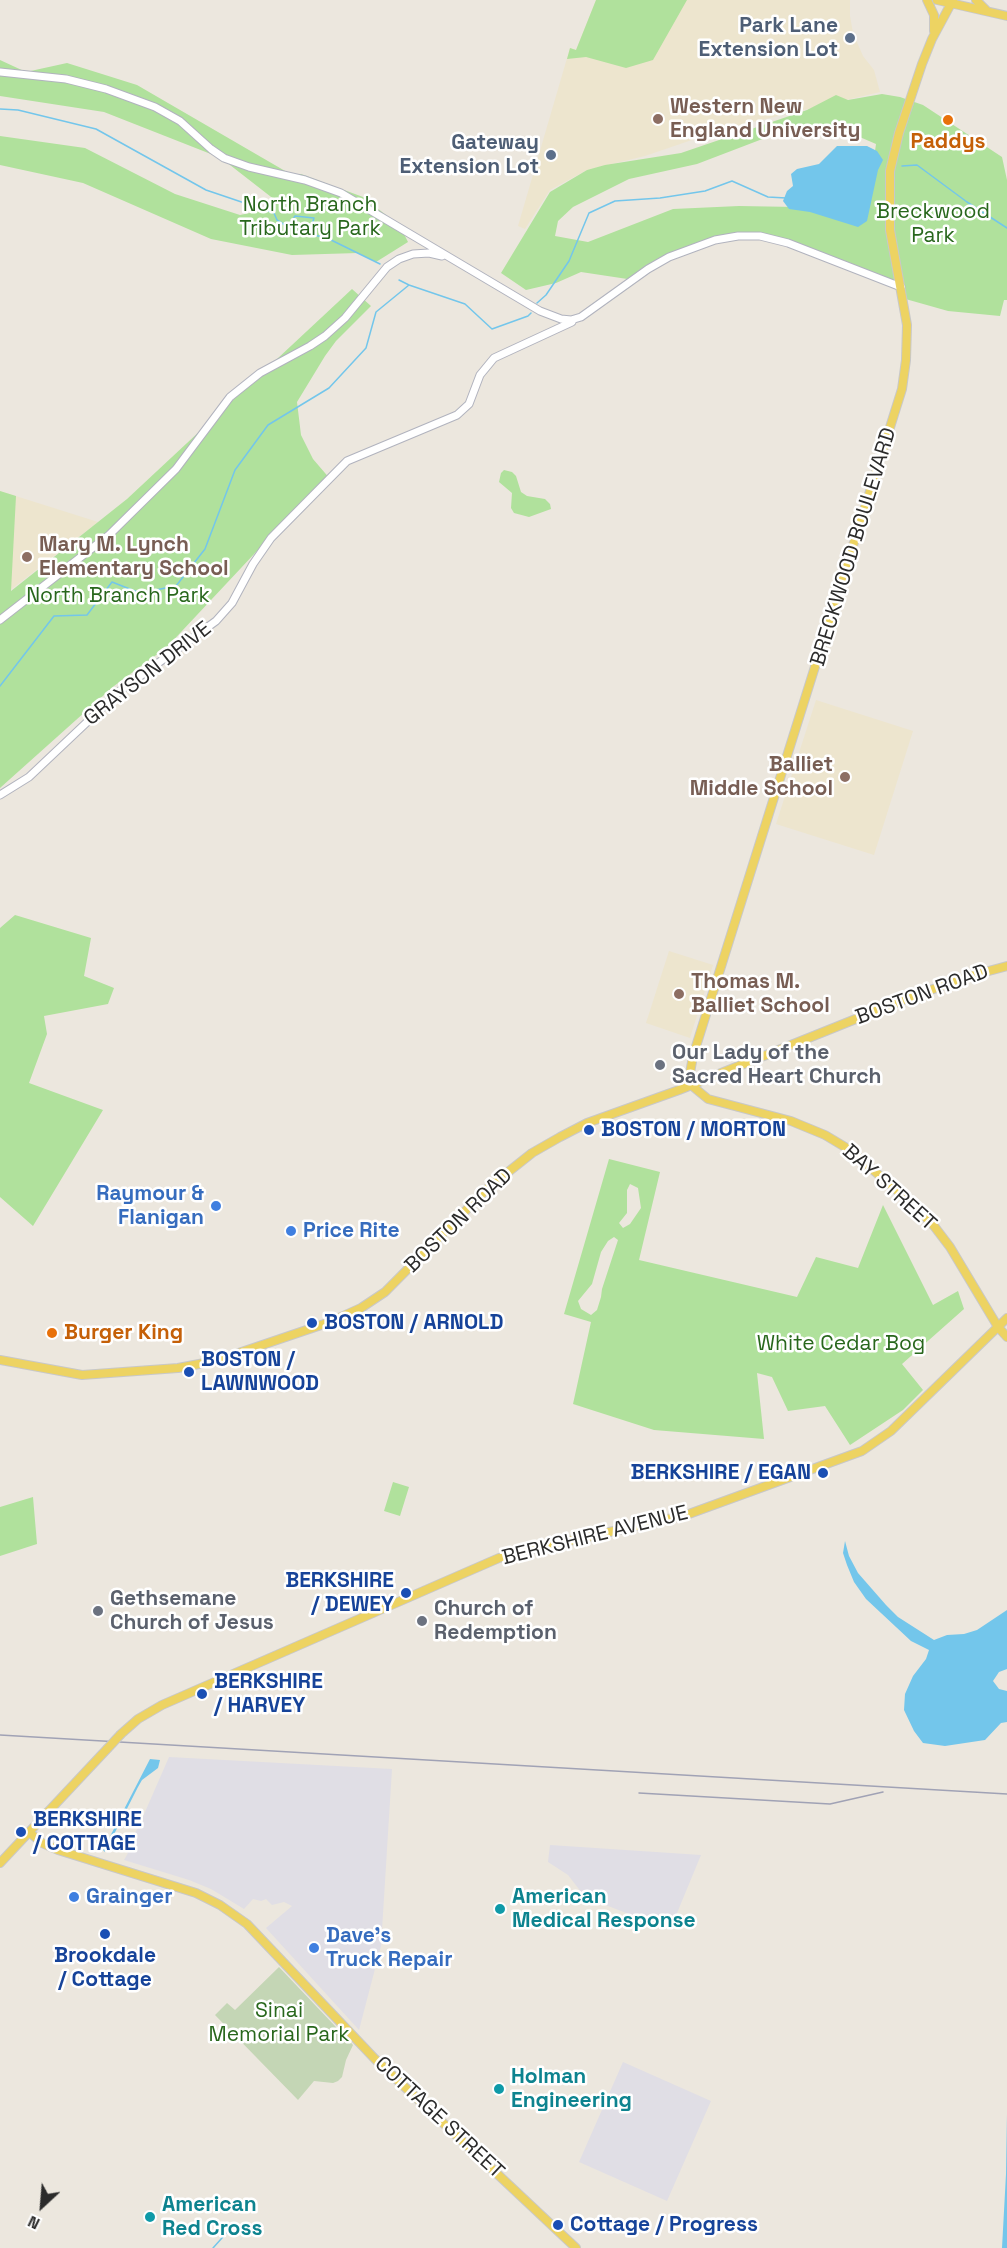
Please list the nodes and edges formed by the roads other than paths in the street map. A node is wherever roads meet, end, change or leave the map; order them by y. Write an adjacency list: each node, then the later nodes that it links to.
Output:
1 (927, 0): 7 (main road)
2 (937, 0): 4 (main road)
3 (976, 0): 5 (main road)
4 (952, 2): 5 (main road); 7 (main road, BRECKWOOD BOULEVARD)
5 (987, 12): 6 (main road)
6 (1007, 16)
7 (932, 39): 12 (main road, BRECKWOOD BOULEVARD)
8 (0, 72): 9 (street)
9 (417, 238): 10 (street); 11 (street)
10 (416, 254): 11 (street); 16 (street)
11 (451, 259): 13 (street)
12 (901, 287): 14 (street, GRAYSON DRIVE); 19 (main road, BRECKWOOD BOULEVARD)
13 (540, 311): 14 (street); 15 (street)
14 (578, 319): 15 (street, GRAYSON DRIVE)
15 (555, 329): 17 (street, GRAYSON DRIVE)
16 (0, 620)
17 (0, 795)
18 (1007, 966): 19 (main road, BOSTON ROAD)
19 (691, 1085): 21 (main road, BAY STREET); 23 (main road, BOSTON ROAD)
20 (1007, 1318): 21 (main road, BERKSHIRE AVENUE)
21 (998, 1326): 22 (main road, BAY STREET); 24 (main road, BERKSHIRE AVENUE, bridge)
22 (1007, 1336)
23 (0, 1360)
24 (29, 1832): 25 (main road, BERKSHIRE AVENUE); 26 (main road, COTTAGE STREET)
25 (0, 1863)
26 (576, 2248)

